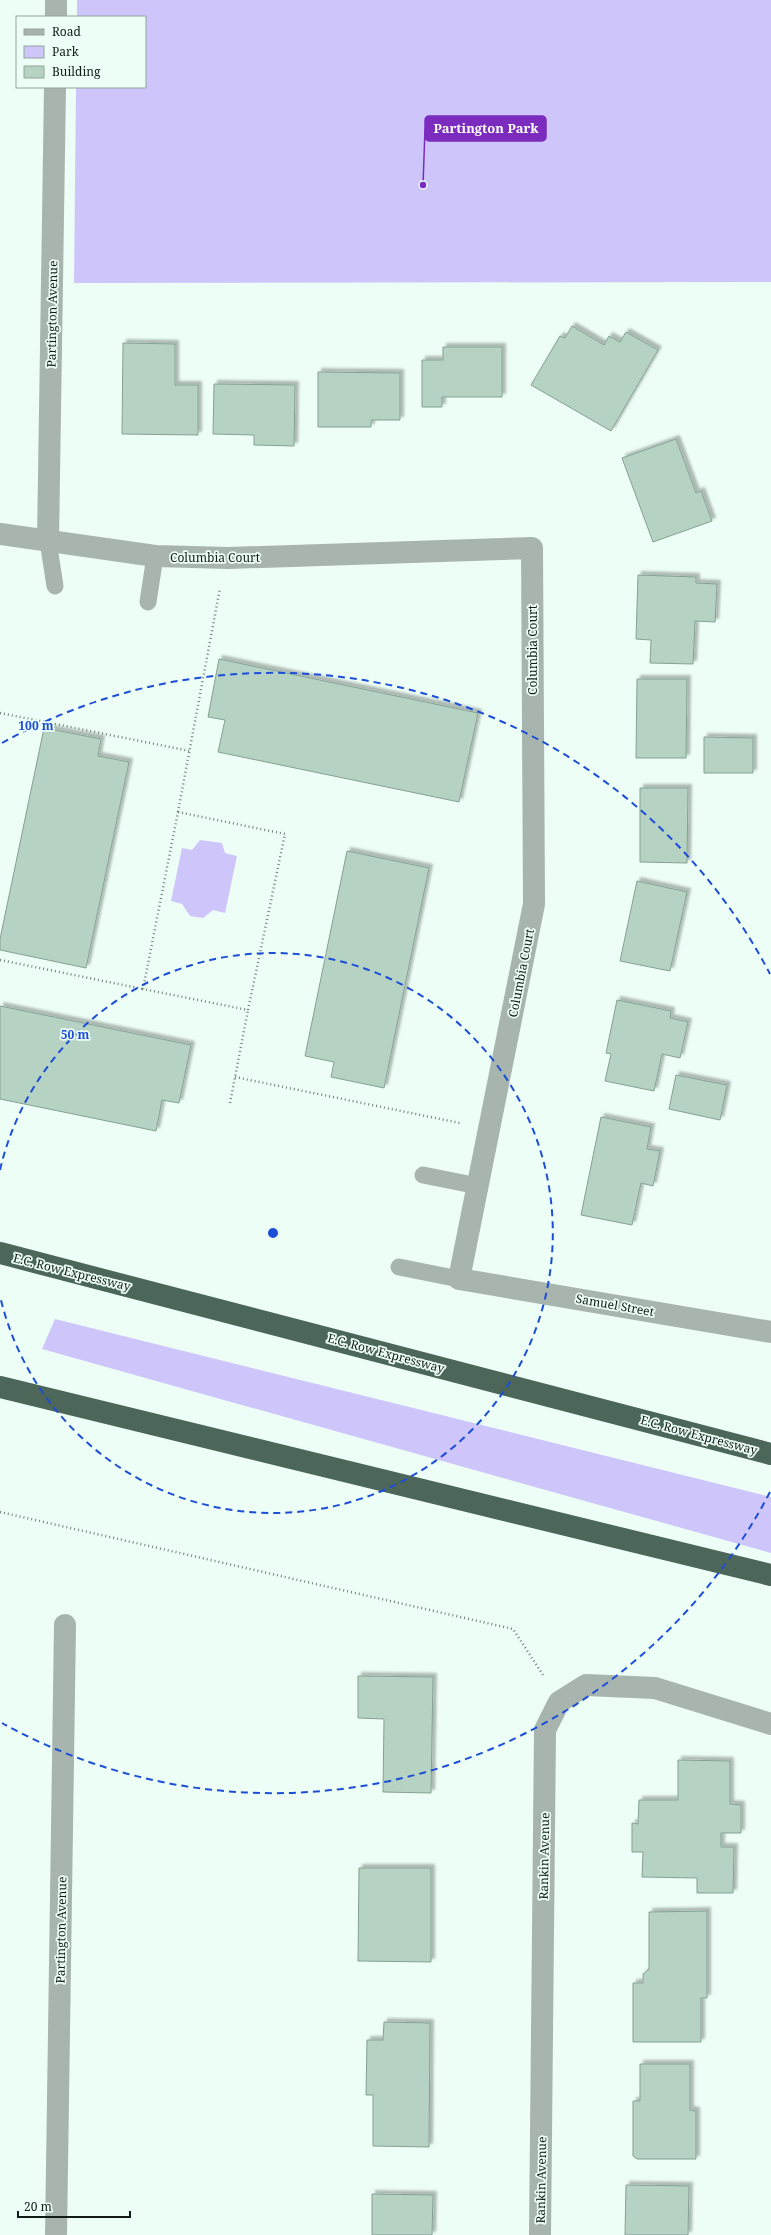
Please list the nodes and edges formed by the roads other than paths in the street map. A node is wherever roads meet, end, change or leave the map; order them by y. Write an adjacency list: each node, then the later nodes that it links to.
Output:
1 (56, 0): 2 (street)
2 (56, 16)
3 (55, 88): 5 (street, Partington Avenue)
4 (0, 534): 5 (street, Columbia Court)
5 (48, 541): 6 (street, Columbia Court); 7 (lane)
6 (155, 556): 8 (lane); 10 (street, Columbia Court)
7 (55, 586)
8 (148, 602)
9 (423, 1174): 10 (lane)
10 (478, 1186): 13 (street, Columbia Court)
11 (0, 1253): 16 (highway, E.C. Row Expressway)
12 (399, 1267): 13 (lane)
13 (458, 1279): 14 (street, Samuel Street)
14 (771, 1332)
15 (0, 1387): 17 (highway)
16 (771, 1454)
17 (771, 1575)
18 (65, 1625): 20 (street, Partington Avenue)
19 (771, 1724): 21 (street, Rankin Avenue)
20 (56, 2235)
21 (540, 2235)

